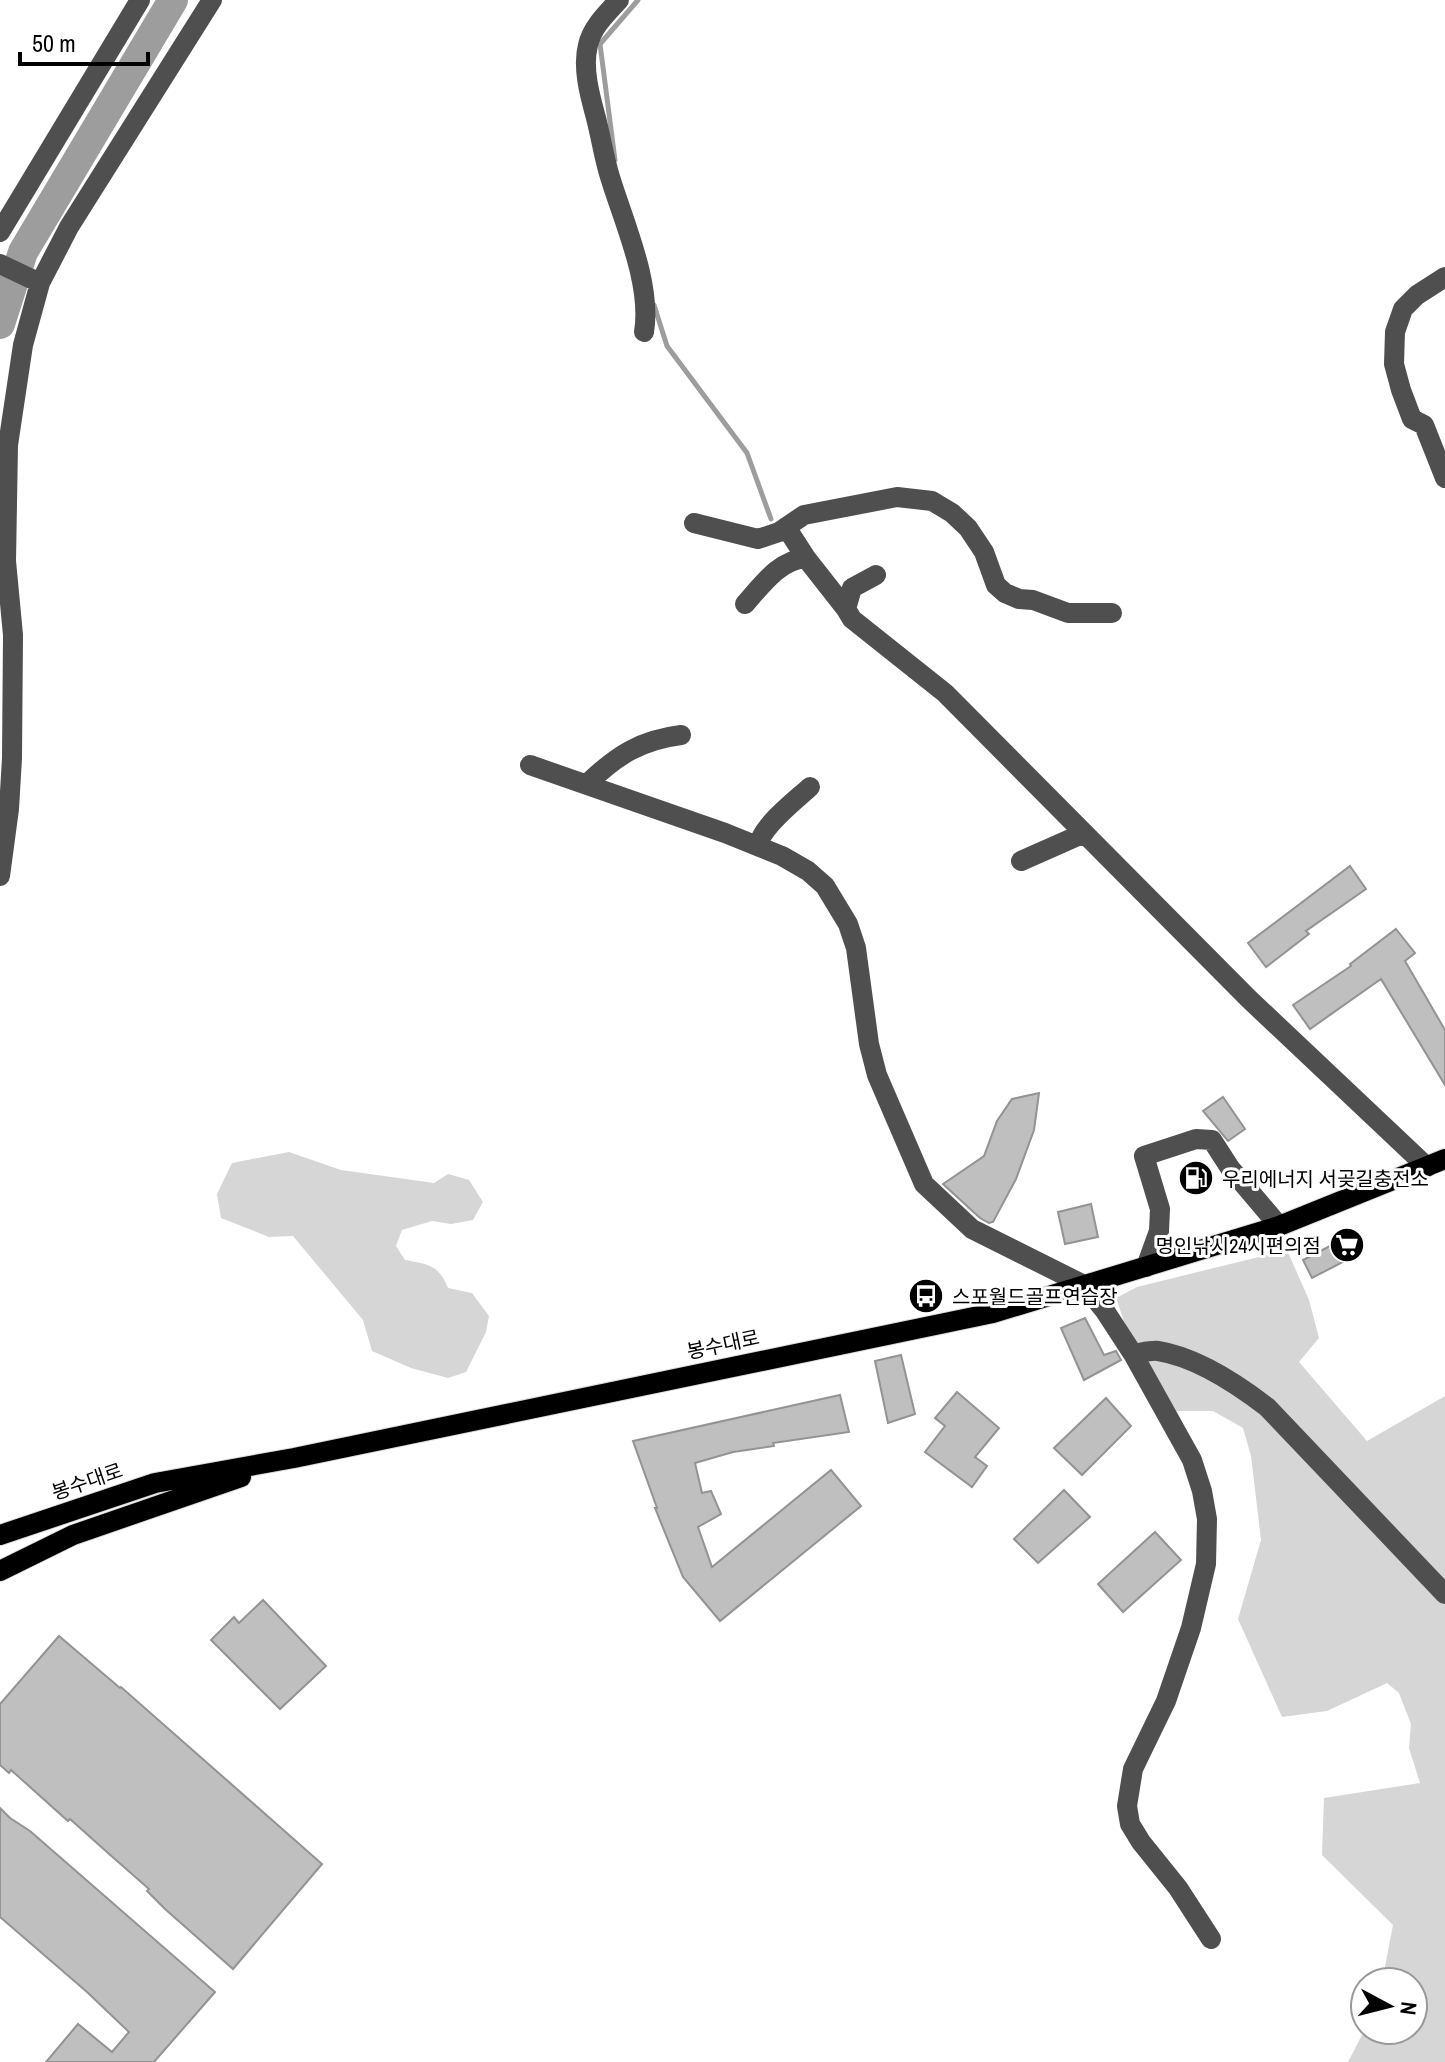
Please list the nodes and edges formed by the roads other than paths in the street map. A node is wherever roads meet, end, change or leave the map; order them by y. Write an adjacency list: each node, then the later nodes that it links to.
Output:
1 (140, 0): 4 (street)
2 (212, 0): 7 (street)
3 (619, 0): 8 (street)
4 (0, 232)
5 (0, 264): 7 (street)
6 (1445, 277): 9 (street)
7 (39, 283): 24 (street)
8 (644, 332)
9 (1445, 478)
10 (694, 523): 11 (street)
11 (786, 527): 12 (street); 16 (street)
12 (806, 558): 14 (street); 15 (street)
13 (876, 575): 15 (street)
14 (745, 604)
15 (846, 609): 21 (street)
16 (1112, 613)
17 (681, 735): 19 (street)
18 (530, 765): 19 (street)
19 (587, 784): 22 (street)
20 (810, 787): 22 (street)
21 (1082, 834): 23 (street); 25 (street)
22 (759, 846): 28 (street)
23 (1021, 861)
24 (0, 876)
25 (1436, 1163): 26 (main road, 봉수대로)
26 (1279, 1226): 27 (main road, 봉수대로); 27 (street)
27 (1146, 1267): 28 (main road, 봉수대로)
28 (1084, 1285): 29 (street); 30 (main road, 봉수대로)
29 (1133, 1354): 35 (street); 36 (street)
30 (294, 1458): 31 (main road, 봉수대로); 34 (main road)
31 (37, 1524): 32 (main road, 봉수대로); 33 (main road)
32 (0, 1535)
33 (0, 1547)
34 (0, 1571)
35 (1445, 1594)
36 (1211, 1939)

